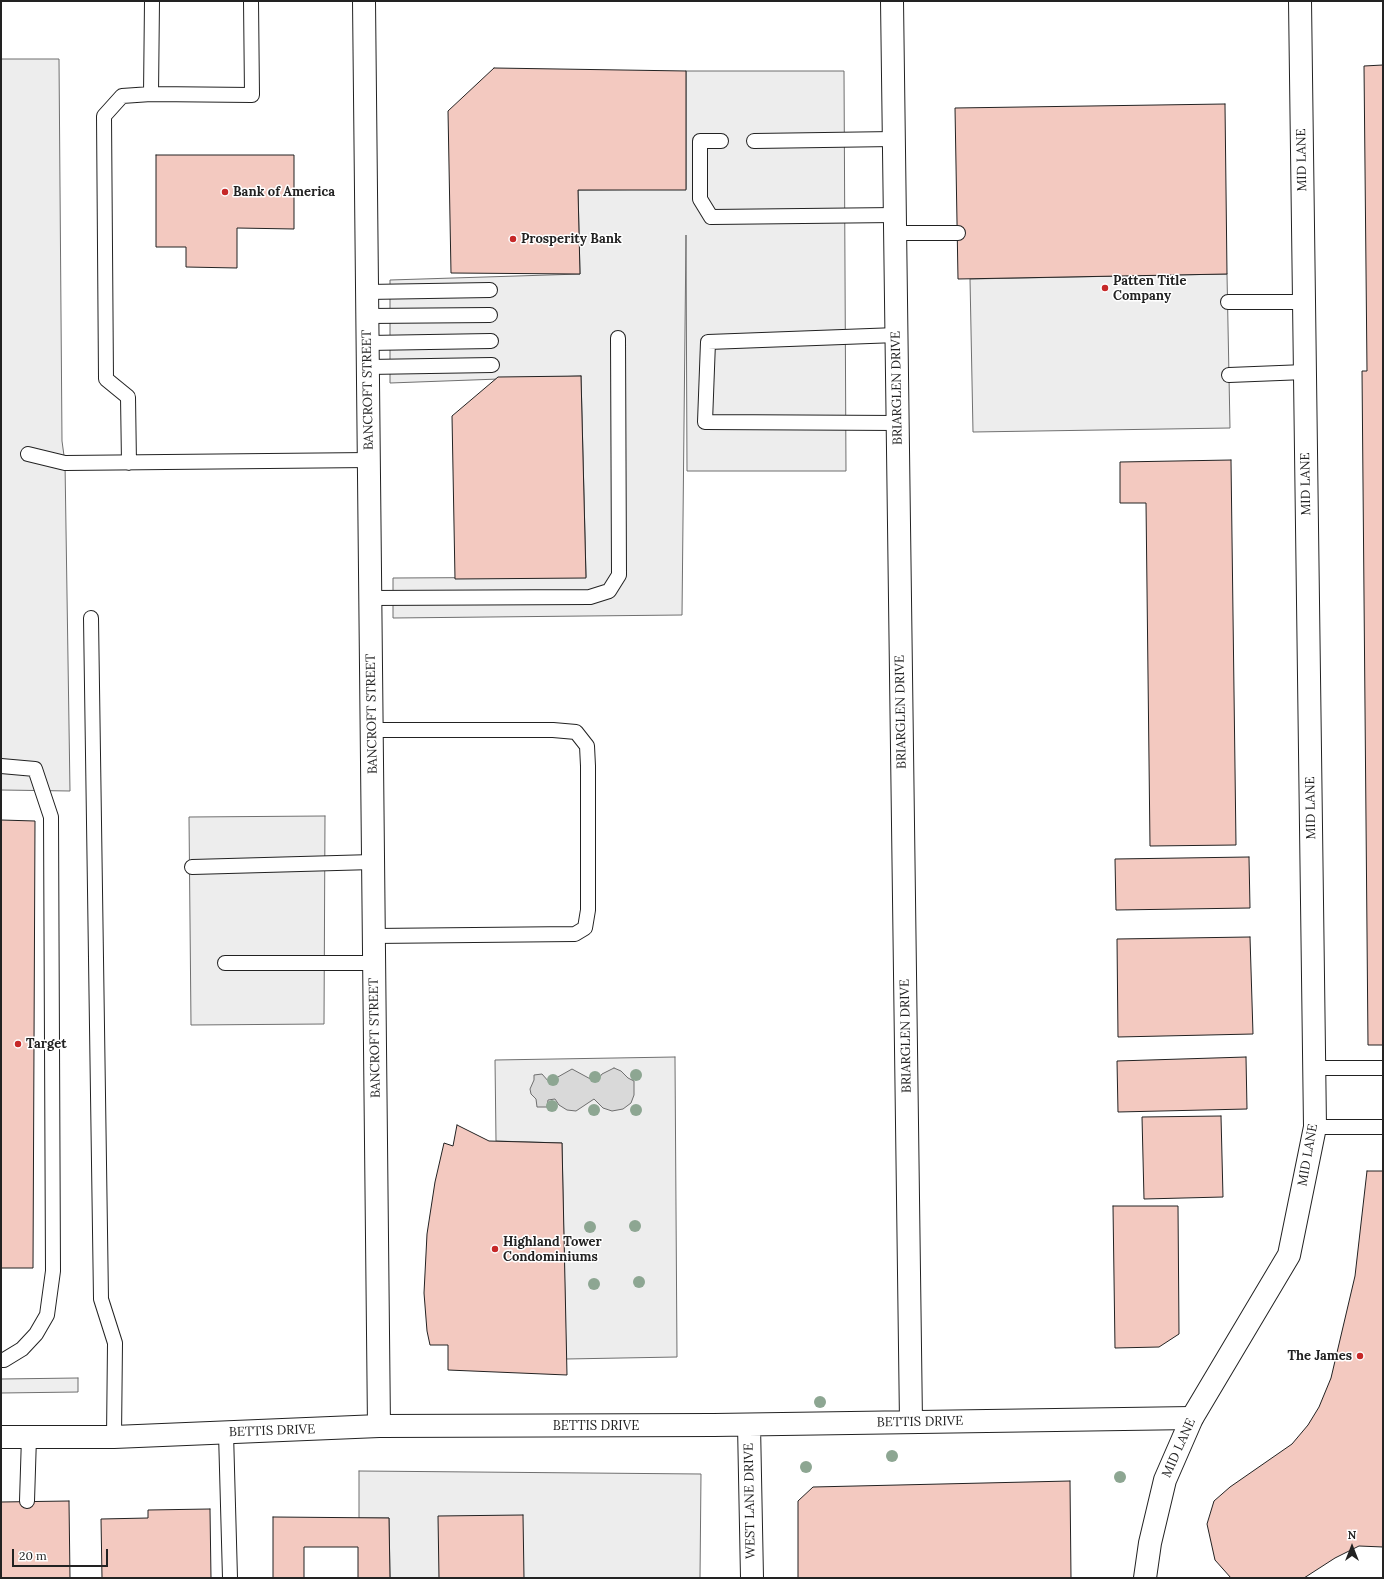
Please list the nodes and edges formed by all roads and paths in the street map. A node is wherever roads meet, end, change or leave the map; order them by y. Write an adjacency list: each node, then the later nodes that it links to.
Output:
1 (152, 1): 6 (lane)
2 (251, 1): 6 (lane)
3 (364, 1): 13 (street, BANCROFT STREET)
4 (892, 1): 7 (street, BRIARGLEN DRIVE)
5 (1300, 1): 15 (street, MID LANE)
6 (151, 94): 29 (lane)
7 (894, 139): 9 (lane); 10 (street, BRIARGLEN DRIVE)
8 (721, 141): 10 (lane)
9 (754, 141)
10 (895, 224): 11 (lane); 18 (street, BRIARGLEN DRIVE)
11 (958, 233)
12 (490, 290): 13 (lane)
13 (367, 292): 17 (street, BANCROFT STREET)
14 (1228, 302): 15 (lane)
15 (1304, 302): 24 (street, MID LANE)
16 (490, 315): 17 (lane)
17 (368, 316): 21 (street, BANCROFT STREET)
18 (897, 335): 26 (street, BRIARGLEN DRIVE); 26 (lane)
19 (618, 338): 30 (lane)
20 (491, 341): 21 (lane)
21 (368, 343): 23 (street, BANCROFT STREET)
22 (492, 364): 23 (lane)
23 (368, 367): 28 (street, BANCROFT STREET)
24 (1305, 372): 25 (lane); 39 (street, MID LANE)
25 (1229, 375)
26 (898, 423): 45 (street, BRIARGLEN DRIVE)
27 (28, 454): 29 (lane)
28 (369, 460): 29 (lane); 30 (street, BANCROFT STREET)
29 (129, 463)
30 (370, 598): 32 (street, BANCROFT STREET)
31 (90, 618): 50 (lane)
32 (372, 730): 34 (street, BANCROFT STREET); 36 (lane)
33 (1, 766): 43 (lane)
34 (373, 862): 35 (lane); 36 (street, BANCROFT STREET)
35 (192, 867)
36 (374, 936): 38 (street, BANCROFT STREET)
37 (225, 963): 38 (lane)
38 (374, 963): 47 (street, BANCROFT STREET)
39 (1314, 1068): 40 (lane); 42 (street, MID LANE)
40 (1383, 1068)
41 (1383, 1126): 42 (lane)
42 (1315, 1127): 44 (street, MID LANE)
43 (1, 1360)
44 (1192, 1418): 45 (street, BETTIS DRIVE); 55 (street, MID LANE)
45 (911, 1422): 46 (street, BETTIS DRIVE)
46 (749, 1425): 47 (street, BETTIS DRIVE); 54 (street, WEST LANE DRIVE)
47 (379, 1426): 48 (street, BETTIS DRIVE)
48 (226, 1432): 50 (street, BETTIS DRIVE); 53 (lane)
49 (28, 1437): 50 (street, BETTIS DRIVE); 51 (street, BETTIS DRIVE); 52 (lane)
50 (114, 1437)
51 (1, 1438)
52 (27, 1501)
53 (230, 1578)
54 (752, 1578)
55 (1146, 1578)

